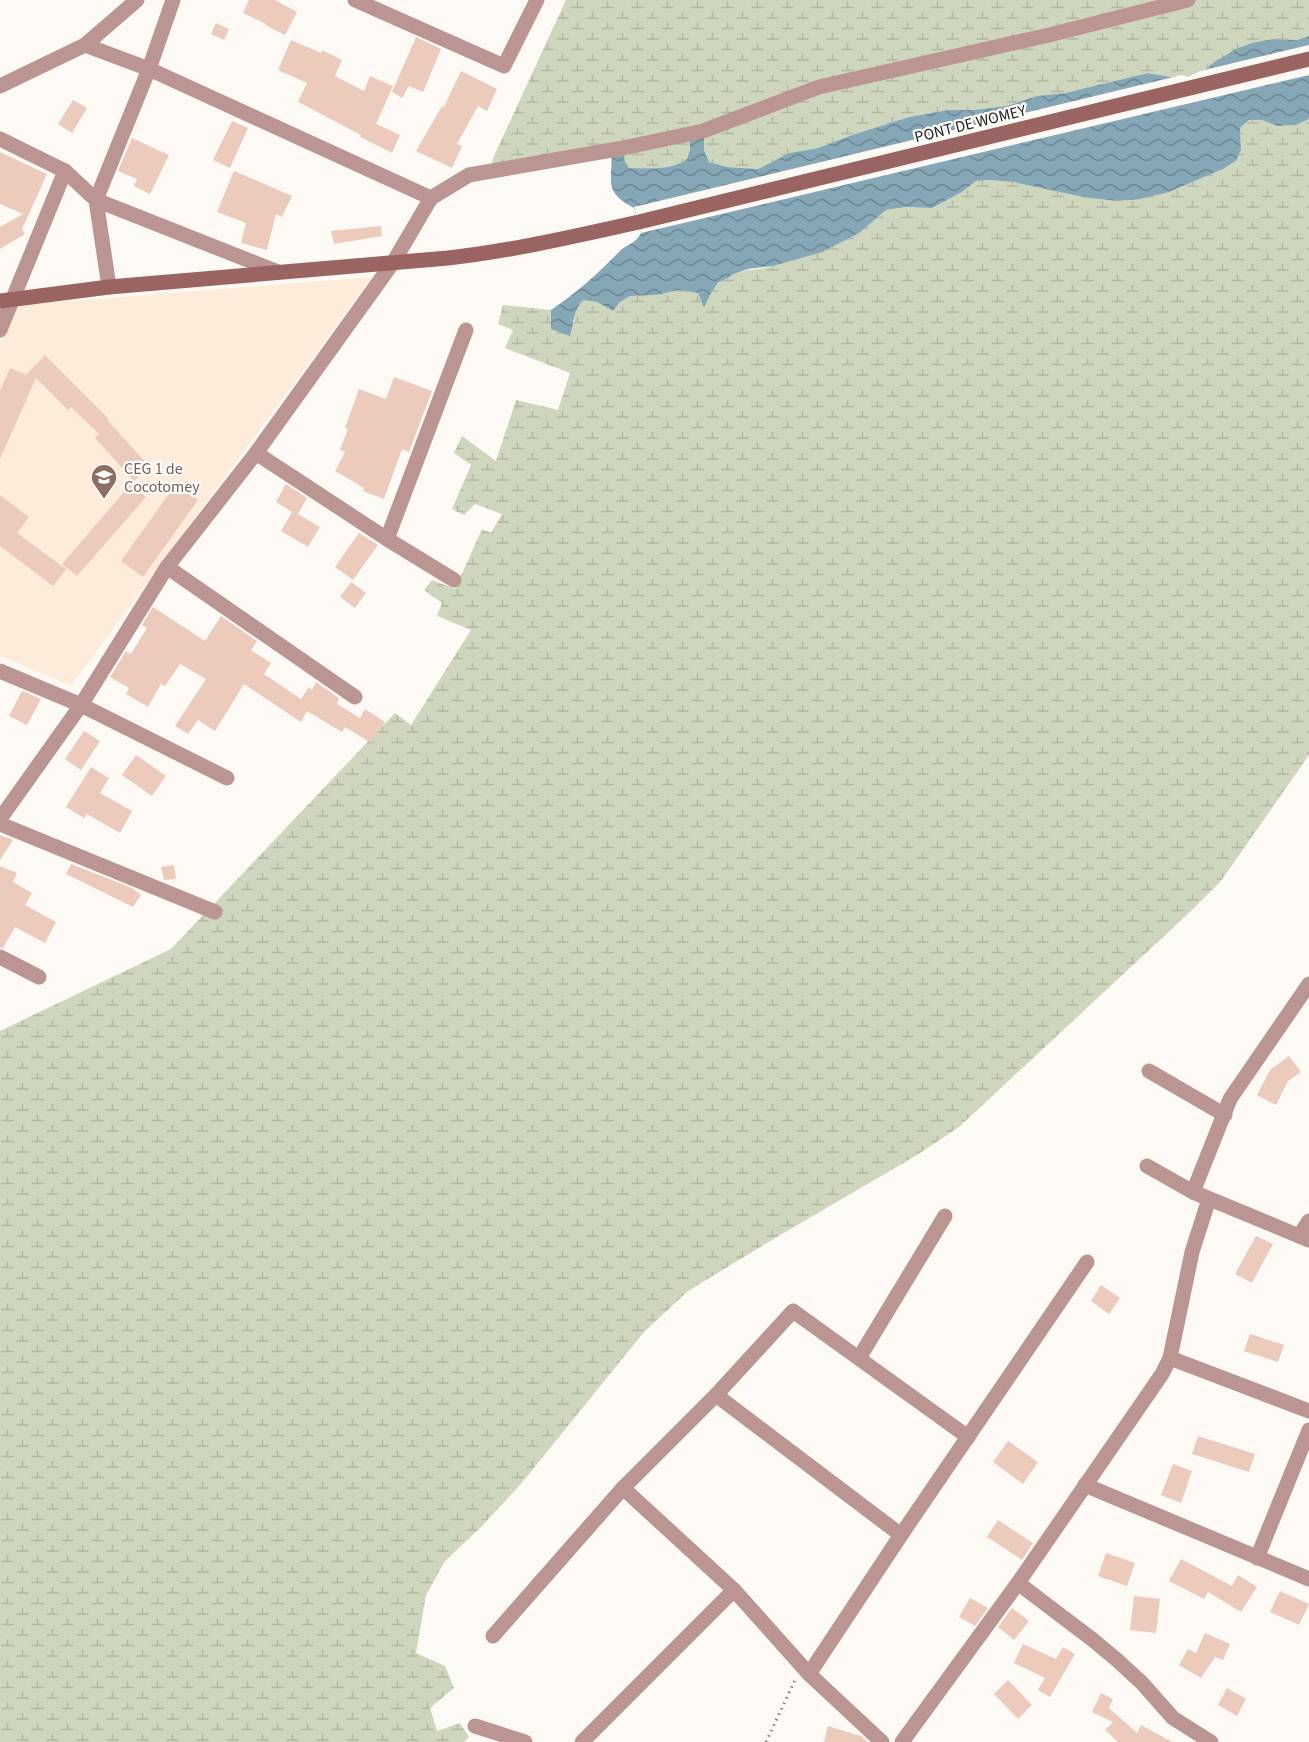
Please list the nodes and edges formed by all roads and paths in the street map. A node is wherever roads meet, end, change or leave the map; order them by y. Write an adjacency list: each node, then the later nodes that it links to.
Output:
1 (137, 0): 6 (street)
2 (173, 0): 8 (street)
3 (355, 0): 4 (street)
4 (537, 0)
5 (1188, 0): 12 (street)
6 (85, 45): 8 (street); 9 (street)
7 (1309, 59): 14 (main road, PONT DE WOMEY)
8 (149, 69): 12 (street); 13 (street)
9 (0, 87)
10 (0, 139): 11 (street)
11 (65, 171): 13 (street); 17 (street)
12 (431, 198): 14 (street)
13 (96, 200): 15 (street); 16 (street)
14 (394, 261): 15 (main road, PONT DE WOMEY); 20 (street)
15 (278, 272): 16 (main road, PONT DE WOMEY)
16 (109, 287): 17 (main road, PONT DE WOMEY)
17 (7, 300): 18 (street)
18 (0, 330)
19 (466, 330): 21 (street)
20 (256, 453): 21 (street); 22 (street)
21 (387, 539): 23 (street)
22 (167, 567): 25 (street); 26 (street)
23 (454, 580)
24 (0, 671): 26 (street)
25 (355, 698)
26 (81, 705): 27 (street); 28 (street)
27 (228, 778)
28 (0, 821): 29 (street)
29 (215, 912)
30 (0, 957): 31 (street)
31 (39, 977)
32 (1309, 984): 34 (street)
33 (1149, 1071): 34 (street)
34 (1225, 1115): 36 (street)
35 (1147, 1166): 36 (street)
36 (1193, 1192): 37 (street)
37 (1209, 1199): 40 (street); 43 (street)
38 (945, 1216): 42 (street)
39 (1309, 1221): 40 (street)
40 (1304, 1238)
41 (1086, 1262): 47 (street)
42 (859, 1358): 44 (street); 47 (street)
43 (1170, 1358): 45 (street); 48 (street)
44 (716, 1395): 49 (street); 50 (street)
45 (1309, 1411)
46 (1309, 1430): 51 (street)
47 (968, 1437): 50 (street)
48 (1085, 1485): 51 (street); 53 (street)
49 (623, 1488): 54 (street); 55 (street)
50 (901, 1534): 56 (street)
51 (1257, 1558): 52 (street)
52 (1309, 1579)
53 (1018, 1583): 62 (street); 63 (street)
54 (734, 1590): 56 (street); 59 (street)
55 (493, 1636)
56 (805, 1670): 60 (path); 61 (street)
57 (475, 1726): 58 (street)
58 (525, 1742)
59 (582, 1742)
60 (766, 1742)
61 (882, 1742)
62 (902, 1742)
63 (1211, 1742)

